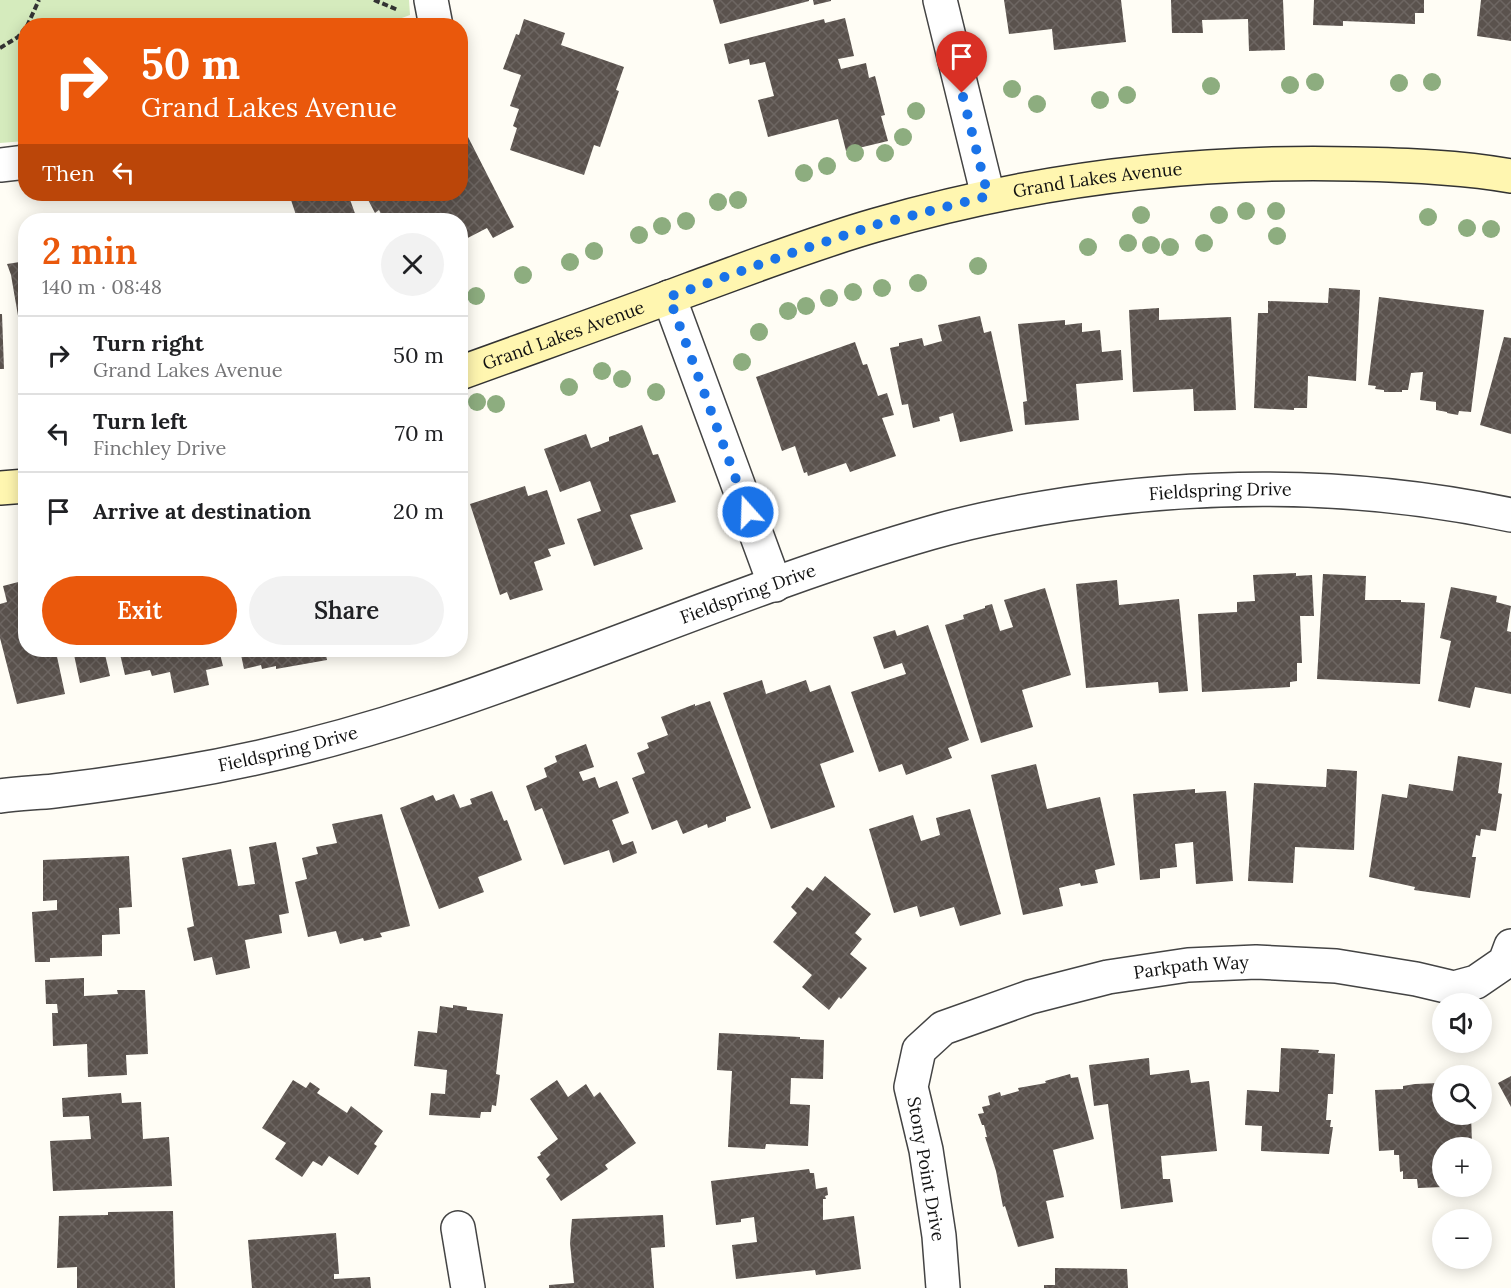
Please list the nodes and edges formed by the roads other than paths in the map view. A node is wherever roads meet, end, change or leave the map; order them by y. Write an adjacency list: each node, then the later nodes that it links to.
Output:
1 (430, 0): 3 (street)
2 (940, 0): 7 (street)
3 (434, 18)
4 (18, 163): 5 (street)
5 (0, 165)
6 (1511, 176): 7 (street, Grand Lakes Avenue)
7 (988, 196): 8 (street, Grand Lakes Avenue)
8 (669, 297): 9 (street, Grand Lakes Avenue); 13 (street)
9 (468, 370)
10 (18, 487): 11 (street)
11 (0, 488)
12 (1511, 515): 13 (street, Fieldspring Drive)
13 (775, 585): 14 (street, Fieldspring Drive)
14 (0, 796)
15 (1511, 946): 16 (street, Parkpath Way)
16 (919, 1050): 19 (street, Stony Point Drive)
17 (458, 1228): 18 (street)
18 (468, 1288)
19 (943, 1288)

